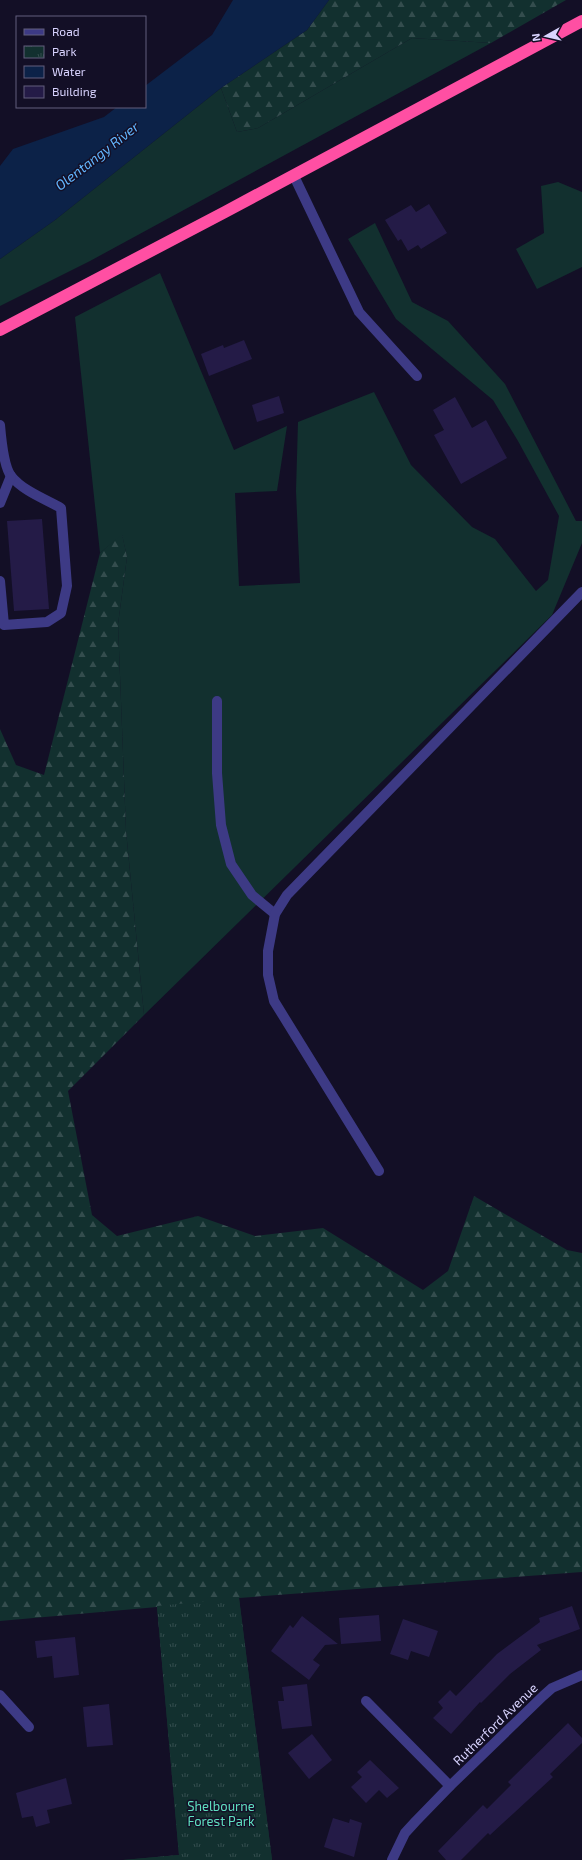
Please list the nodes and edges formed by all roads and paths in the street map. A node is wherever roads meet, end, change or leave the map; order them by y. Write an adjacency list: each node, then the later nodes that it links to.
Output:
1 (582, 21): 2 (highway)
2 (294, 176): 3 (highway); 4 (street)
3 (0, 330)
4 (417, 376)
5 (0, 425): 6 (street)
6 (11, 476): 7 (street); 8 (street)
7 (0, 503)
8 (0, 581)
9 (582, 592): 11 (street)
10 (217, 701): 11 (street)
11 (275, 914): 12 (street)
12 (379, 1171)
13 (582, 1675): 17 (street, Rutherford Avenue)
14 (0, 1695): 16 (street)
15 (366, 1702): 17 (street)
16 (29, 1727)
17 (450, 1786): 18 (street, Rutherford Avenue)
18 (392, 1860)

